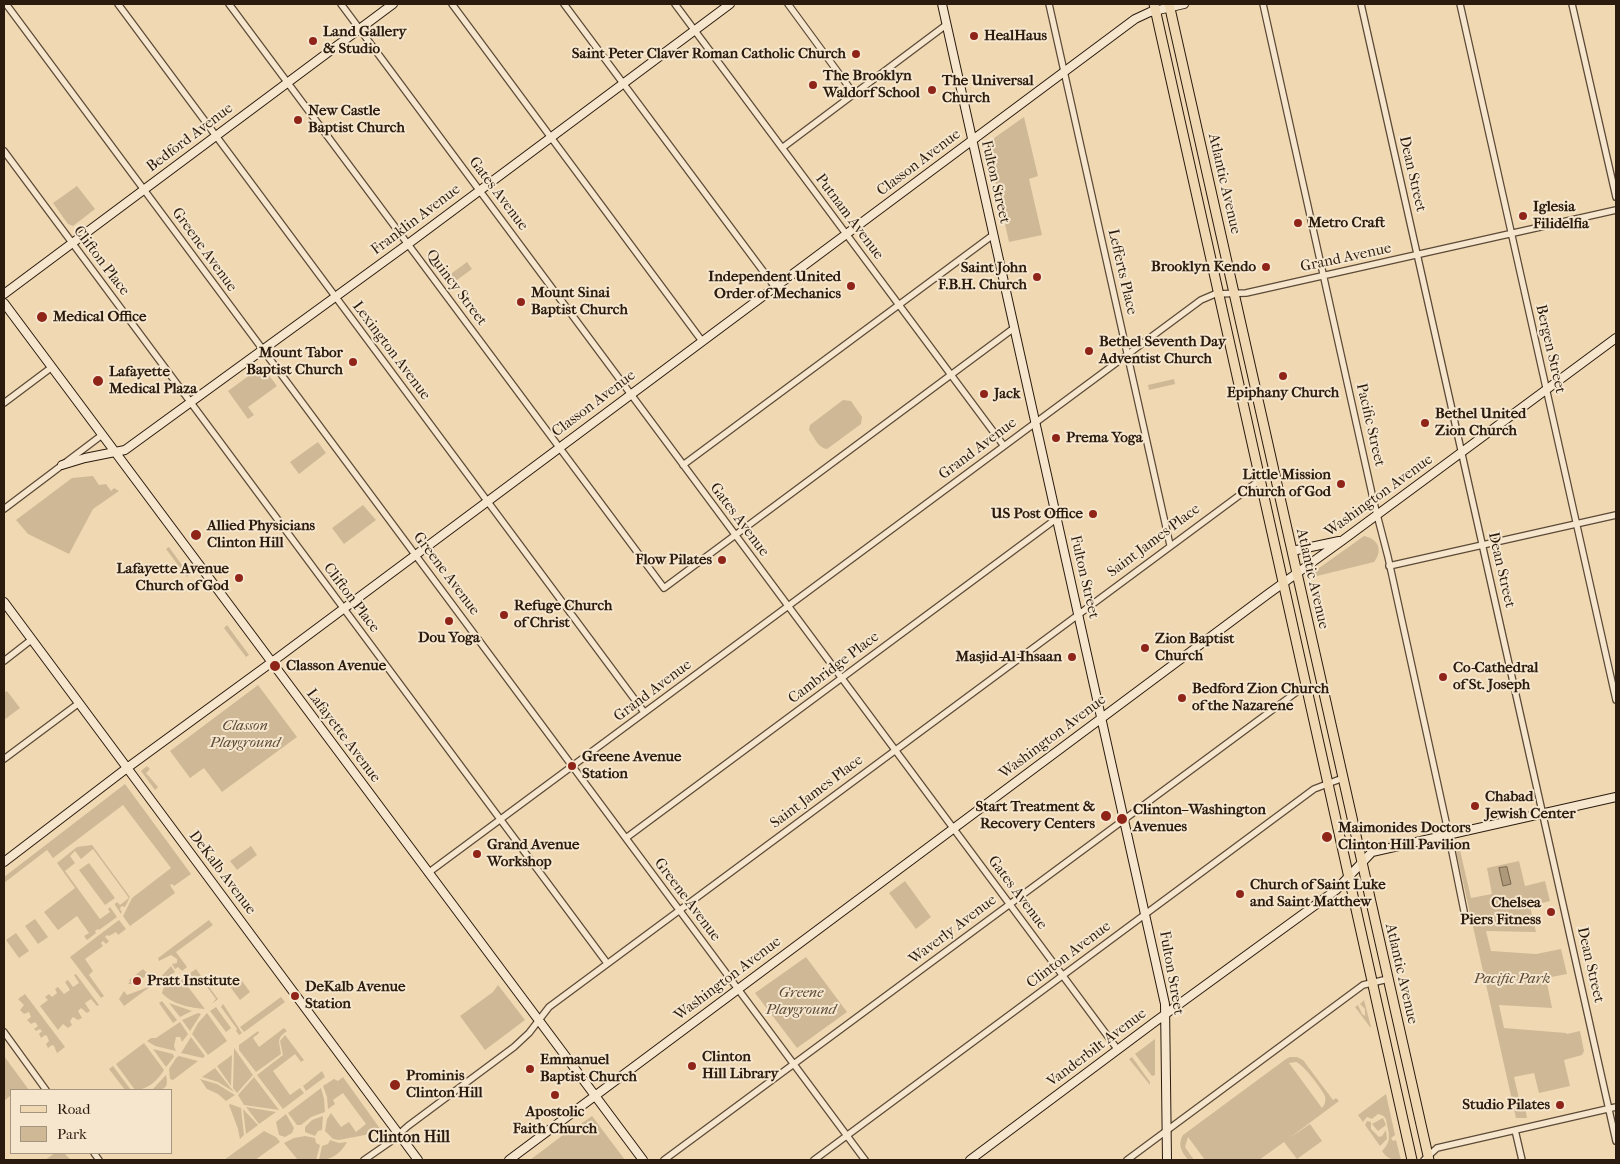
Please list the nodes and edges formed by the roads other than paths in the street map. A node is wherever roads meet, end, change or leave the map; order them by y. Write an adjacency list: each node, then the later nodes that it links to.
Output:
1 (6, 4): 32 (street, Greene Avenue)
2 (118, 4): 27 (street, Lexington Avenue)
3 (229, 4): 24 (street, Quincy Street)
4 (341, 4): 21 (street, Gates Avenue)
5 (393, 4): 21 (main road, Bedford Avenue)
6 (452, 4): 28 (street)
7 (564, 4): 25 (street)
8 (675, 4): 22 (street, Putnam Avenue)
9 (730, 4): 22 (main road, Franklin Avenue)
10 (788, 4): 26 (street)
11 (942, 4): 20 (main road, Fulton Street)
12 (1049, 4): 23 (street, Lefferts Place)
13 (1184, 4): 18 (main road, Classon Avenue)
14 (1263, 4): 42 (street, Pacific Street)
15 (1361, 4): 41 (street, Dean Street)
16 (1460, 4): 37 (street, Bergen Street)
17 (1572, 4): 34 (street)
18 (1170, 5): 19 (main road, Classon Avenue); 46 (main road, Atlantic Avenue)
19 (1154, 7): 23 (main road, Classon Avenue); 45 (main road, Atlantic Avenue)
20 (946, 25): 26 (street); 29 (main road, Fulton Street)
21 (360, 29): 24 (main road, Bedford Avenue); 33 (street, Gates Avenue)
22 (695, 30): 25 (main road, Franklin Avenue); 30 (street, Putnam Avenue)
23 (1065, 72): 29 (main road, Classon Avenue); 54 (street, Lefferts Place)
24 (288, 82): 27 (main road, Bedford Avenue); 40 (street, Quincy Street)
25 (623, 83): 28 (main road, Franklin Avenue); 43 (street)
26 (854, 94): 30 (street)
27 (216, 136): 32 (main road, Bedford Avenue); 47 (street, Lexington Avenue)
28 (551, 137): 33 (main road, Franklin Avenue); 52 (street)
29 (972, 141): 36 (main road, Classon Avenue); 38 (main road, Fulton Street)
30 (782, 148): 36 (street, Putnam Avenue)
31 (4, 152): 39 (street, Clifton Place)
32 (144, 189): 39 (main road, Bedford Avenue); 53 (street, Greene Avenue)
33 (480, 190): 40 (main road, Franklin Avenue); 58 (street, Gates Avenue)
34 (1616, 197)
35 (1616, 210): 37 (street, Grand Avenue)
36 (846, 234): 43 (main road, Classon Avenue); 49 (street, Putnam Avenue)
37 (1512, 234): 41 (street, Grand Avenue); 57 (street, Bergen Street)
38 (993, 235): 49 (street); 50 (main road, Fulton Street)
39 (72, 243): 44 (main road, Bedford Avenue); 60 (street, Clifton Place)
40 (408, 244): 47 (main road, Franklin Avenue); 64 (street, Quincy Street)
41 (1418, 255): 42 (street, Grand Avenue); 66 (street, Dean Street)
42 (1324, 276): 46 (street, Grand Avenue); 72 (street, Pacific Street)
43 (775, 287): 52 (main road, Classon Avenue)
44 (4, 294)
45 (1219, 294): 46 (street, Grand Avenue); 54 (street, Grand Avenue); 69 (main road, Atlantic Avenue)
46 (1234, 294): 80 (main road, Atlantic Avenue)
47 (336, 297): 53 (main road, Franklin Avenue); 70 (street, Lexington Avenue)
48 (4, 303): 55 (main road, Lafayette Avenue)
49 (899, 305): 56 (street, Putnam Avenue); 68 (street)
50 (1014, 328): 56 (street); 61 (main road, Fulton Street)
51 (1616, 338): 57 (main road, Washington Avenue)
52 (702, 341): 58 (main road, Classon Avenue)
53 (262, 350): 60 (main road, Franklin Avenue); 81 (street, Greene Avenue)
54 (1128, 354): 61 (street, Grand Avenue); 78 (street, Lefferts Place)
55 (52, 367): 59 (street); 62 (main road, Lafayette Avenue)
56 (950, 374): 63 (street, Putnam Avenue); 76 (street)
57 (1547, 390): 66 (main road, Washington Avenue); 75 (street, Bergen Street)
58 (631, 394): 64 (main road, Classon Avenue); 68 (street, Gates Avenue)
59 (4, 403)
60 (190, 403): 65 (main road, Franklin Avenue); 87 (street, Clifton Place)
61 (1035, 422): 63 (street, Grand Avenue); 74 (main road, Fulton Street)
62 (102, 435): 65 (main road, Lafayette Avenue); 67 (street)
63 (1004, 446): 86 (street, Grand Avenue)
64 (559, 447): 70 (main road, Classon Avenue); 76 (street, Quincy Street)
65 (114, 452): 67 (main road, Franklin Avenue); 91 (main road, Lafayette Avenue)
66 (1462, 452): 72 (main road, Washington Avenue); 79 (street, Dean Street)
67 (62, 465): 71 (street)
68 (683, 465): 76 (street, Gates Avenue)
69 (1260, 480): 78 (street, Saint James Place); 84 (main road, Atlantic Avenue)
70 (487, 501): 81 (main road, Classon Avenue); 96 (street, Lexington Avenue)
71 (4, 508)
72 (1377, 514): 77 (main road, Washington Avenue); 82 (street, Pacific Street)
73 (1616, 515): 75 (street)
74 (1056, 519): 88 (main road, Fulton Street); 92 (street, Cambridge Place)
75 (1577, 524): 79 (street); 94 (street, Bergen Street)
76 (735, 534): 86 (street, Gates Avenue)
77 (1343, 540): 80 (main road); 83 (main road, Washington Avenue)
78 (1170, 545): 88 (street, Saint James Place)
79 (1482, 545): 82 (street); 105 (street, Dean Street)
80 (1292, 551): 83 (main road, Atlantic Avenue)
81 (415, 554): 87 (main road, Classon Avenue); 100 (street, Greene Avenue)
82 (1389, 566): 109 (street, Pacific Street)
83 (1297, 574): 84 (main road, Washington Avenue); 102 (main road, Atlantic Avenue)
84 (1283, 583): 93 (main road, Atlantic Avenue); 97 (main road, Washington Avenue)
85 (4, 602): 89 (main road, DeKalb Avenue)
86 (788, 606): 92 (street, Gates Avenue); 96 (street, Grand Avenue)
87 (343, 608): 91 (main road, Classon Avenue); 107 (street, Clifton Place)
88 (1078, 614): 97 (main road, Fulton Street); 98 (street, Saint James Place)
89 (32, 640): 90 (street); 95 (main road, DeKalb Avenue)
90 (4, 660)
91 (272, 662): 101 (main road, Classon Avenue); 113 (main road, Lafayette Avenue)
92 (842, 678): 98 (street, Gates Avenue); 110 (street, Cambridge Place)
93 (1306, 685): 103 (main road, Atlantic Avenue); 106 (street, Waverly Avenue)
94 (1616, 700)
95 (79, 703): 99 (street); 101 (main road, DeKalb Avenue)
96 (644, 712): 100 (street, Grand Avenue)
97 (1101, 718): 106 (main road, Fulton Street); 108 (main road, Washington Avenue)
98 (895, 750): 108 (street, Gates Avenue); 116 (street, Saint James Place)
99 (4, 759)
100 (572, 766): 107 (street, Grand Avenue); 110 (street, Greene Avenue)
101 (127, 768): 111 (main road, Classon Avenue); 135 (main road, DeKalb Avenue)
102 (1343, 778): 103 (street, Clinton Avenue); 112 (main road, Atlantic Avenue)
103 (1328, 784): 114 (main road, Atlantic Avenue); 118 (street, Clinton Avenue)
104 (1616, 797): 105 (main road, Vanderbilt Avenue)
105 (1543, 814): 109 (main road, Vanderbilt Avenue); 132 (street, Dean Street)
106 (1124, 819): 115 (street, Waverly Avenue); 118 (main road, Fulton Street)
107 (501, 820): 113 (street, Grand Avenue); 119 (street, Clifton Place)
108 (953, 828): 115 (street, Gates Avenue); 123 (main road, Washington Avenue)
109 (1449, 835): 112 (main road, Vanderbilt Avenue); 117 (street, Pacific Street)
110 (626, 838): 116 (street, Greene Avenue)
111 (4, 862)
112 (1362, 863): 114 (main road, Vanderbilt Avenue); 121 (main road, Atlantic Avenue)
113 (428, 873): 125 (main road, Lafayette Avenue)
114 (1349, 876): 122 (main road, Atlantic Avenue); 124 (main road, Vanderbilt Avenue)
115 (1009, 904): 120 (street, Gates Avenue); 128 (street, Waverly Avenue)
116 (679, 910): 119 (street, Saint James Place); 123 (street, Greene Avenue)
117 (1464, 911)
118 (1145, 914): 120 (street, Clinton Avenue); 124 (main road, Fulton Street)
119 (607, 963): 125 (street, Saint James Place)
120 (1063, 976): 127 (street, Gates Avenue); 136 (street, Clinton Avenue)
121 (1388, 980): 122 (street); 138 (main road, Atlantic Avenue)
122 (1373, 983): 133 (street); 149 (main road, Atlantic Avenue)
123 (738, 989): 128 (street, Greene Avenue); 130 (main road, Washington Avenue)
124 (1166, 1014): 127 (main road, Vanderbilt Avenue); 133 (main road, Fulton Street)
125 (538, 1020): 130 (main road, Lafayette Avenue); 135 (street, Saint James Place)
126 (4, 1032): 129 (street)
127 (1118, 1050): 146 (main road, Vanderbilt Avenue)
128 (794, 1064): 136 (street, Greene Avenue); 143 (street, Waverly Avenue)
129 (45, 1089)
130 (594, 1096): 141 (main road, Washington Avenue); 142 (main road, Lafayette Avenue)
131 (1616, 1107): 132 (street)
132 (1609, 1109): 134 (street); 137 (street, Dean Street)
133 (1168, 1129): 147 (street); 148 (main road, Fulton Street)
134 (1515, 1130): 138 (street); 150 (street)
135 (398, 1134): 139 (street, Saint James Place); 140 (main road, DeKalb Avenue)
136 (847, 1136): 144 (street, Clinton Avenue); 145 (street, Greene Avenue)
137 (1616, 1141)
138 (1427, 1159)
139 (364, 1160)
140 (418, 1160)
141 (509, 1160)
142 (642, 1160)
143 (664, 1160)
144 (814, 1160)
145 (865, 1160)
146 (970, 1160)
147 (1126, 1160)
148 (1167, 1160)
149 (1412, 1160)
150 (1522, 1160)

